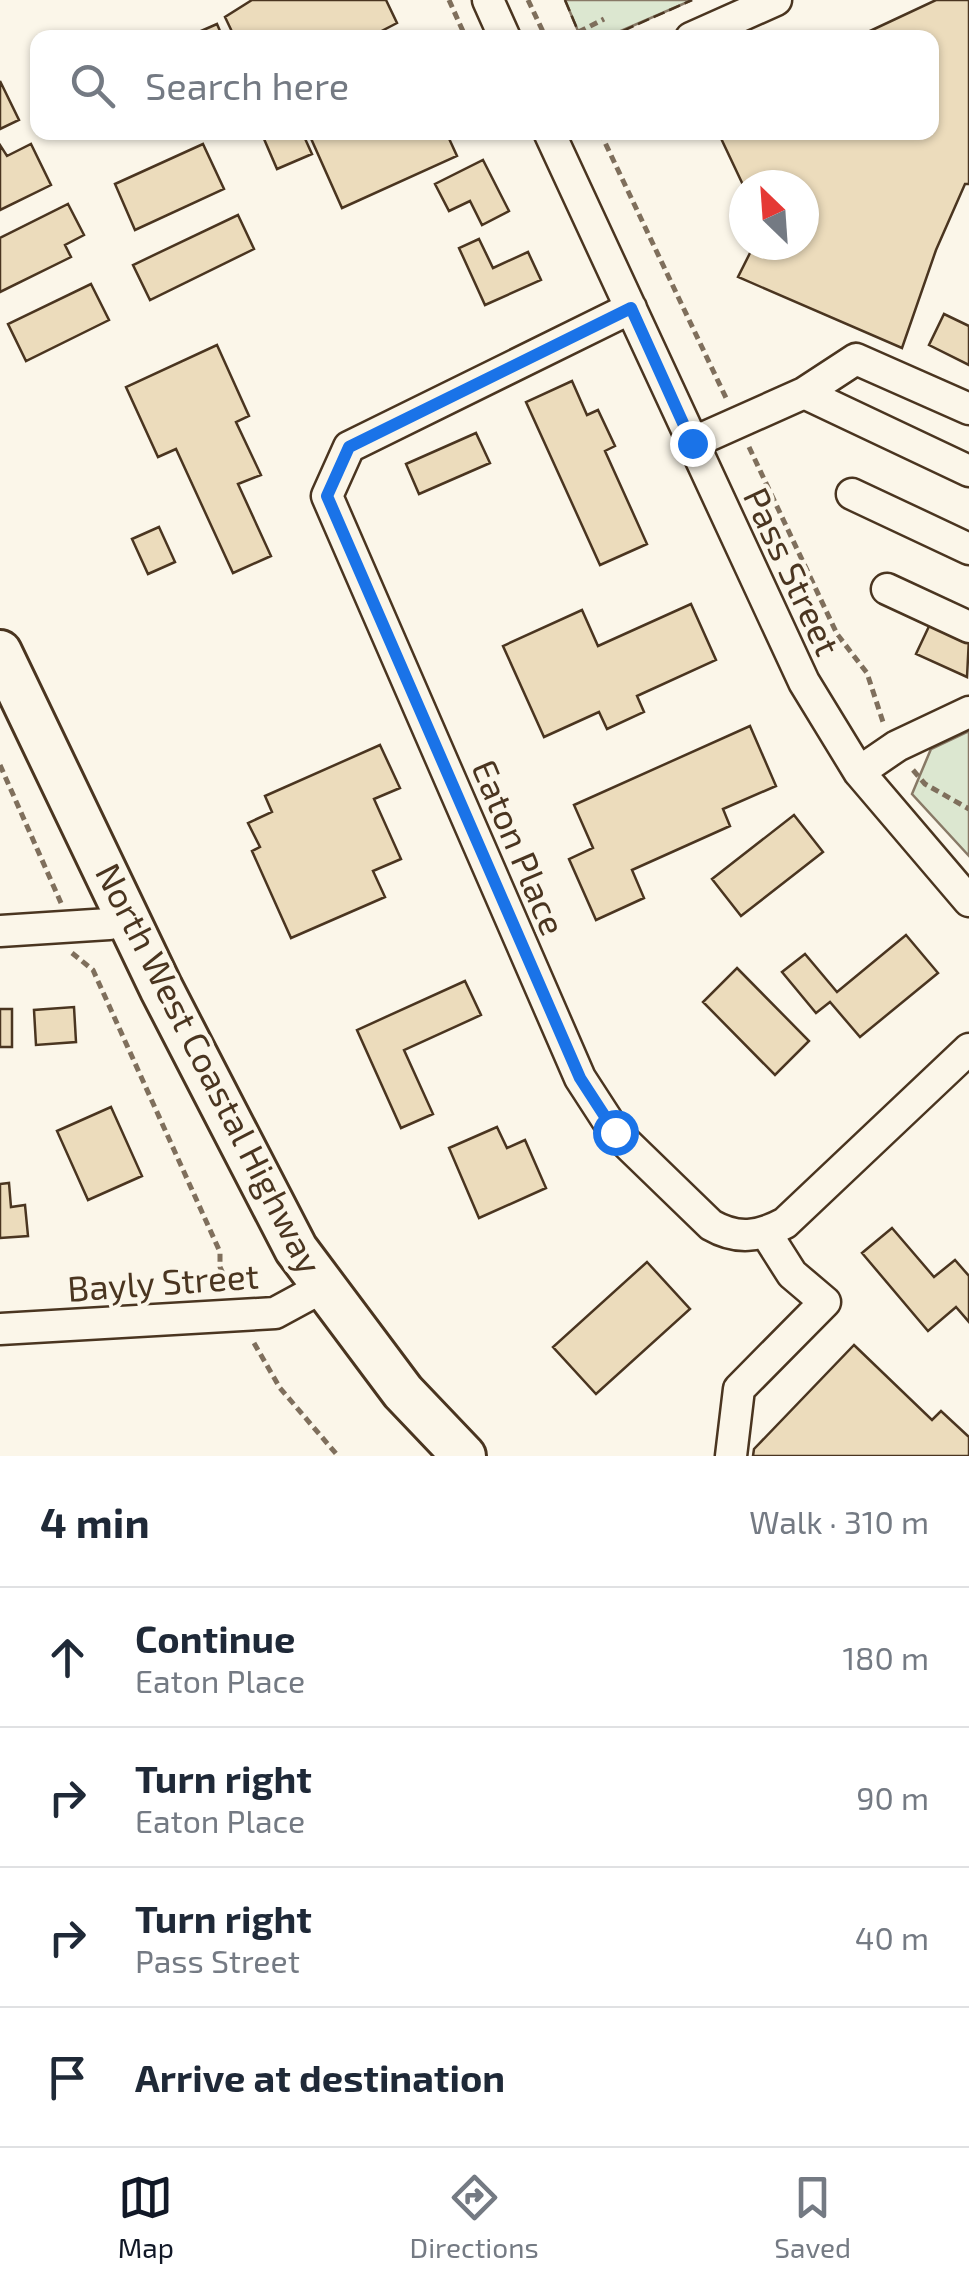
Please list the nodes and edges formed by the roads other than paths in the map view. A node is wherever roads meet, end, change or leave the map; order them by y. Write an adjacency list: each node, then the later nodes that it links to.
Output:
1 (488, 0): 3 (street)
2 (776, 0): 4 (street)
3 (501, 30)
4 (709, 30)
5 (553, 140): 6 (street, Pass Street)
6 (631, 308): 9 (street, Pass Street); 23 (street, Eaton Place)
7 (804, 393): 8 (street); 9 (street); 10 (street)
8 (969, 409)
9 (692, 443): 18 (street, Pass Street)
10 (969, 471)
11 (852, 494): 12 (street)
12 (969, 549)
13 (888, 590): 14 (street)
14 (969, 628)
15 (0, 652): 20 (highway, North West Coastal Highway)
16 (0, 675): 20 (highway, North West Coastal Highway)
17 (969, 712): 18 (street)
18 (859, 772): 19 (street, Pass Street)
19 (969, 901)
20 (119, 920): 21 (street); 24 (highway, North West Coastal Highway)
21 (0, 931)
22 (969, 1049): 23 (street)
23 (766, 1234): 28 (street)
24 (312, 1294): 25 (street, Bayly Street); 26 (highway, North West Coastal Highway); 27 (highway, North West Coastal Highway)
25 (0, 1329)
26 (427, 1456)
27 (464, 1456)
28 (732, 1456)

